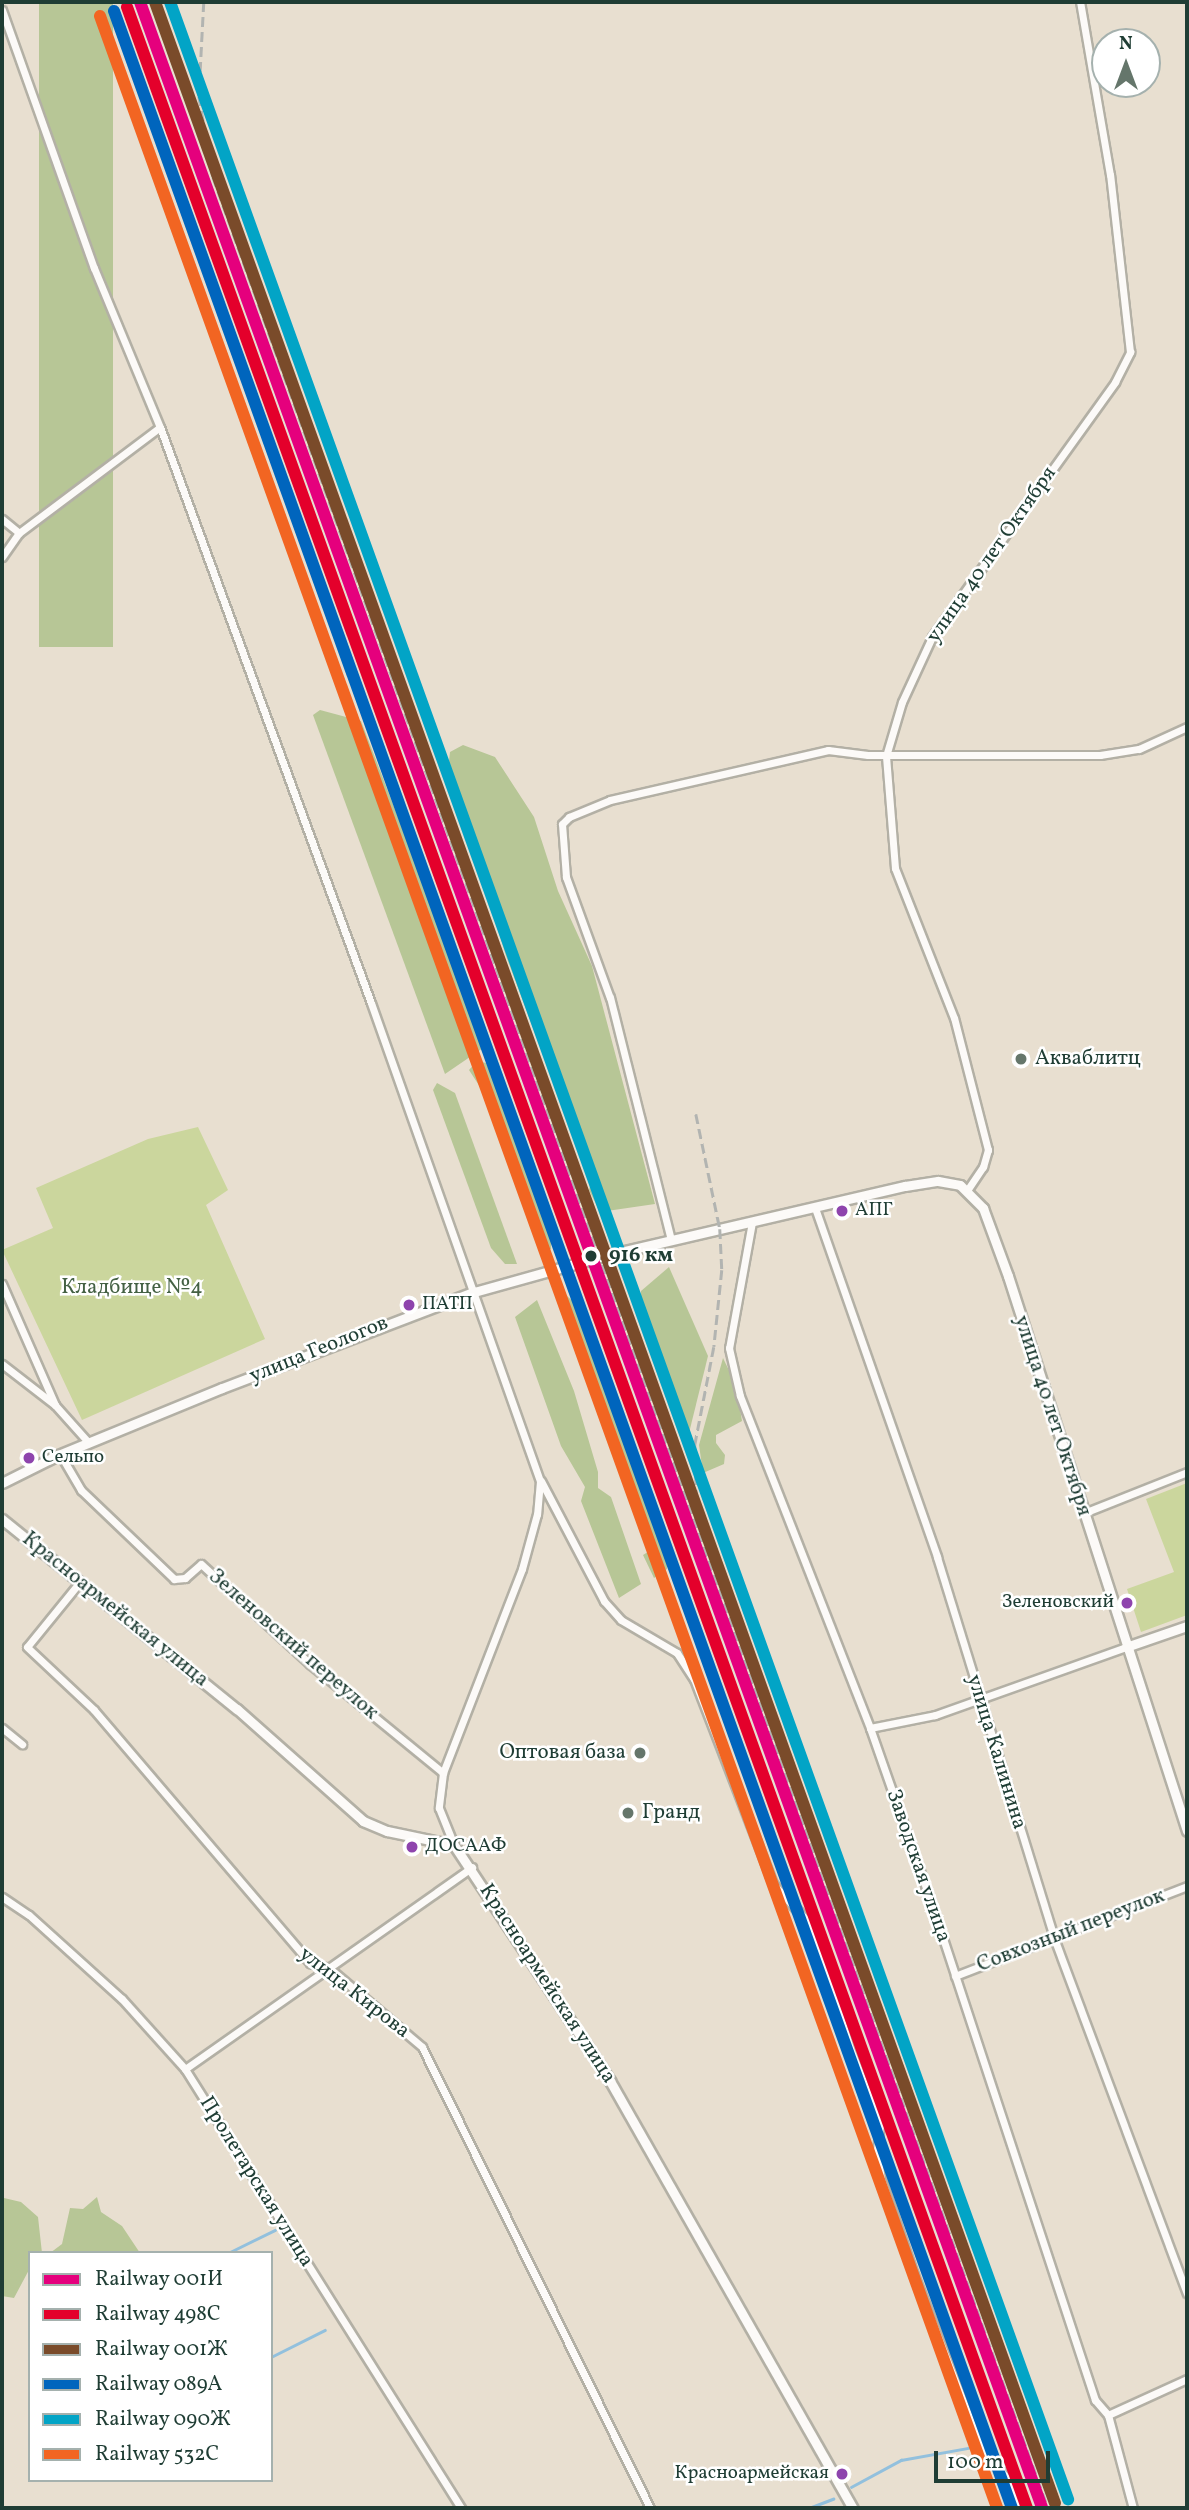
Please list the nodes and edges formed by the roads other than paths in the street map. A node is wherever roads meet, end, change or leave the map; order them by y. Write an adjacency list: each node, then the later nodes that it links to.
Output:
1 (1080, 2): 8 (street, улица 40 лет Октября)
2 (2, 10): 3 (street)
3 (160, 427): 5 (street); 14 (street)
4 (2, 519): 5 (street)
5 (19, 533): 6 (street)
6 (2, 557)
7 (1187, 727): 8 (street)
8 (886, 756): 9 (street, улица 40 лет Октября); 12 (street)
9 (968, 1189): 10 (street); 22 (street, улица 40 лет Октября)
10 (815, 1208): 11 (street); 27 (street, улица Калинина)
11 (752, 1222): 12 (street); 29 (street, Заводская улица)
12 (671, 1240): 14 (street, улица Геологов)
13 (2, 1284): 16 (street)
14 (474, 1292): 17 (street, улица Геологов); 20 (street)
15 (2, 1364): 16 (street)
16 (55, 1405): 17 (street)
17 (89, 1443): 18 (street, улица Геологов)
18 (60, 1454): 21 (street, улица Геологов); 31 (street, Зеленовский переулок)
19 (1187, 1472): 22 (street)
20 (540, 1481): 31 (street); 47 (street)
21 (2, 1483)
22 (1084, 1513): 26 (street, улица 40 лет Октября)
23 (2, 1519): 24 (street, Красноармейская улица)
24 (79, 1583): 33 (street, Красноармейская улица); 38 (street, улица Кирова)
25 (1187, 1626): 26 (street)
26 (1126, 1647): 27 (street); 32 (street, улица 40 лет Октября)
27 (980, 1700): 29 (street); 37 (street, улица Калинина)
28 (2, 1728): 30 (street)
29 (870, 1728): 39 (street, Заводская улица)
30 (22, 1744)
31 (443, 1773): 33 (street)
32 (1187, 1831)
33 (454, 1845): 34 (street, Красноармейская улица)
34 (471, 1867): 38 (street); 46 (street, Красноармейская улица)
35 (1187, 1886): 37 (street, Совхозный переулок)
36 (2, 1897): 40 (street, Пролетарская улица)
37 (1054, 1938): 39 (street, Совхозный переулок); 41 (street, улица Калинина)
38 (329, 1968): 40 (street); 45 (street, улица Кирова)
39 (955, 1976): 43 (street, Заводская улица)
40 (185, 2069): 44 (street, Пролетарская улица)
41 (1187, 2293)
42 (1187, 2379): 43 (street)
43 (1108, 2415): 48 (street, Заводская улица)
44 (461, 2508)
45 (650, 2508)
46 (853, 2508)
47 (1020, 2508)
48 (1133, 2508)

